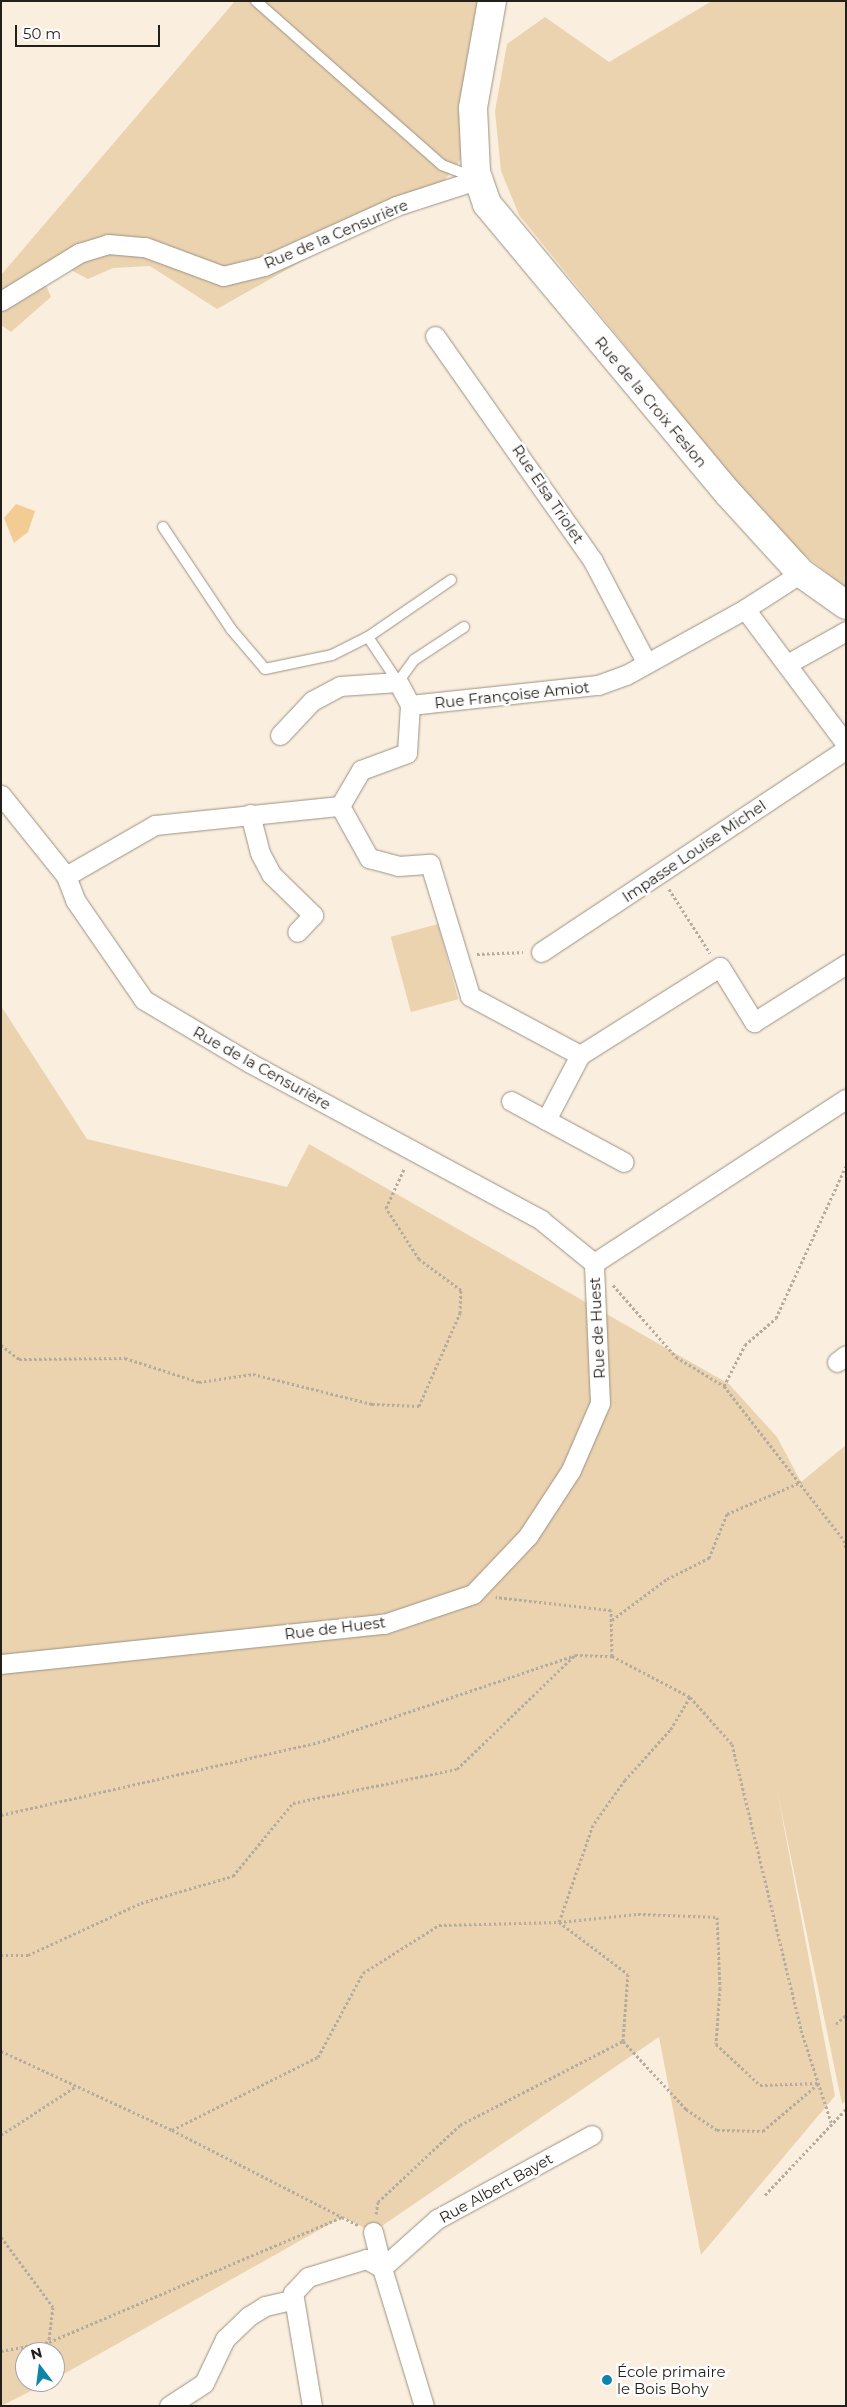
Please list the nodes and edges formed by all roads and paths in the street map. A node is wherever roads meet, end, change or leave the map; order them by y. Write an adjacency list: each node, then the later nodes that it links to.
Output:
1 (256, 1): 3 (lane)
2 (492, 1): 3 (street, Rue de la Croix Feslon)
3 (479, 179): 4 (street, Rue de la Censurière); 7 (street, Rue de la Croix Feslon)
4 (1, 301)
5 (435, 336): 14 (street, Rue Elsa Triolet)
6 (164, 527): 13 (lane)
7 (801, 573): 9 (street, Rue de la Croix Feslon); 10 (street, Rue Françoise Amiot)
8 (451, 580): 13 (lane)
9 (846, 605)
10 (745, 609): 14 (street, Rue Françoise Amiot); 15 (street)
11 (464, 628): 16 (lane)
12 (846, 631): 15 (street)
13 (368, 638): 16 (lane)
14 (646, 662): 17 (street, Rue Françoise Amiot)
15 (789, 663): 19 (street)
16 (398, 682): 17 (street); 18 (street)
17 (410, 705): 22 (street)
18 (280, 735)
19 (846, 744)
20 (846, 749): 24 (street, Impasse Louise Michel)
21 (1, 795): 25 (street, Rue de la Censurière)
22 (340, 806): 23 (street); 28 (street)
23 (250, 814): 25 (street); 26 (street)
24 (659, 874): 27 (street, Impasse Louise Michel); 30 (path)
25 (66, 876): 35 (street, Rue de la Censurière)
26 (297, 932)
27 (541, 952): 28 (path)
28 (458, 954): 31 (street)
29 (846, 964): 30 (street)
30 (720, 967): 31 (street)
31 (580, 1055): 34 (street)
32 (846, 1099): 38 (street, Rue de Huest)
33 (511, 1101): 34 (street)
34 (546, 1120): 36 (street)
35 (413, 1150): 38 (street, Rue de la Censurière); 39 (path)
36 (624, 1162)
37 (846, 1166): 40 (path)
38 (594, 1263): 40 (path); 43 (street, Rue de Huest)
39 (1, 1345)
40 (724, 1386): 41 (path)
41 (801, 1482): 42 (path); 44 (path)
42 (846, 1550)
43 (473, 1594): 44 (path); 47 (street, Rue de Huest)
44 (611, 1620): 46 (path)
45 (575, 1655): 46 (path); 49 (path); 51 (path)
46 (612, 1656): 48 (path)
47 (1, 1664)
48 (690, 1697): 50 (path); 56 (path)
49 (1, 1815)
50 (558, 1922): 54 (path); 56 (path); 60 (path)
51 (1, 1955)
52 (846, 2015): 53 (path)
53 (836, 2024)
54 (623, 2041): 56 (path); 65 (path)
55 (1, 2051): 57 (path)
56 (819, 2083): 59 (path)
57 (76, 2087): 60 (path); 61 (path)
58 (846, 2109): 59 (path)
59 (831, 2122): 63 (path)
60 (172, 2130): 64 (path)
61 (1, 2135)
62 (592, 2135): 67 (street, Rue Albert Bayet)
63 (765, 2195)
64 (342, 2216): 65 (path); 69 (path)
65 (373, 2232): 67 (street)
66 (1, 2237): 69 (path)
67 (382, 2268): 68 (street); 74 (street)
68 (292, 2300): 72 (street); 73 (street)
69 (49, 2342)
70 (15, 2348): 71 (path)
71 (1, 2351)
72 (169, 2406)
73 (312, 2406)
74 (424, 2406)

